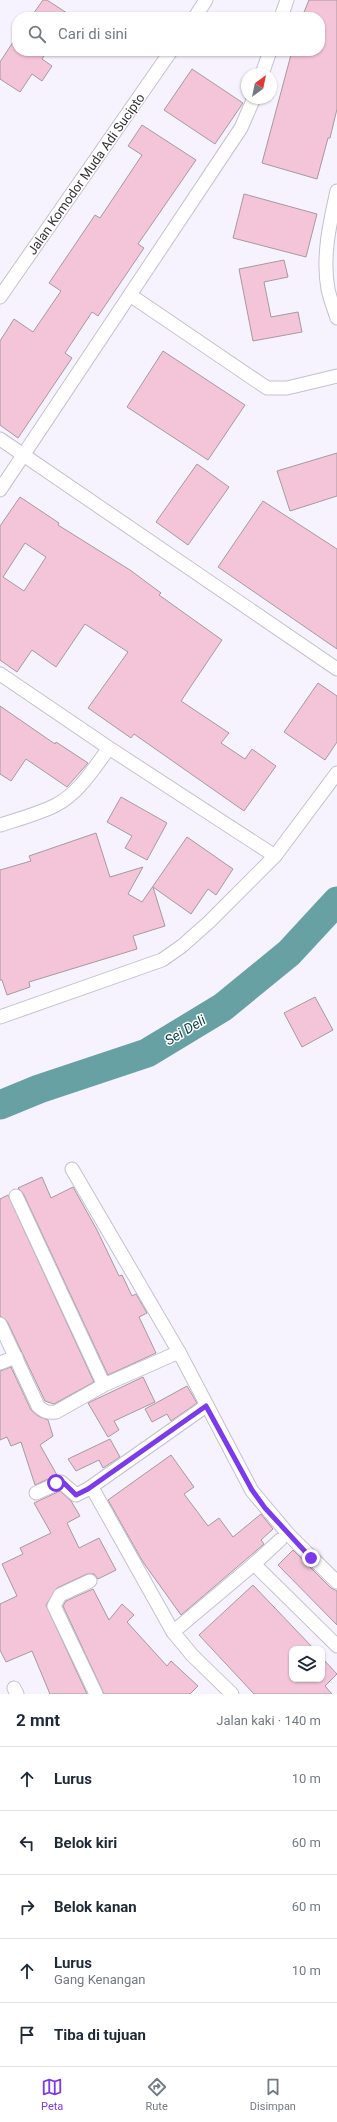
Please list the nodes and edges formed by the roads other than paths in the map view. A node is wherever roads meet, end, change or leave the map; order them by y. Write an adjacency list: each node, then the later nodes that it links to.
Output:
1 (206, 0): 3 (street)
2 (287, 0): 4 (street)
3 (198, 12)
4 (283, 12)
5 (168, 56): 11 (street, Jalan Komodor Muda Adi Sucipto)
6 (268, 56): 7 (street)
7 (264, 68)
8 (251, 104): 10 (street)
9 (337, 191): 12 (street)
10 (130, 294): 13 (street); 15 (street)
11 (0, 297)
12 (337, 318)
13 (337, 376)
14 (0, 439): 15 (street)
15 (24, 455): 16 (street); 17 (street)
16 (0, 490)
17 (337, 669)
18 (0, 674): 19 (street)
19 (109, 748): 21 (street); 22 (street)
20 (337, 773): 22 (street)
21 (0, 825)
22 (275, 856): 23 (street)
23 (0, 1017)
24 (72, 1169): 27 (street)
25 (16, 1196): 30 (street)
26 (0, 1324): 28 (street)
27 (179, 1352): 30 (street); 31 (street)
28 (16, 1357): 29 (street); 30 (street)
29 (0, 1363)
30 (104, 1385)
31 (206, 1406): 32 (street); 34 (street)
32 (36, 1493)
33 (95, 1493): 38 (street)
34 (284, 1537): 35 (street); 37 (street)
35 (254, 1564): 38 (street); 39 (street)
36 (90, 1581): 40 (street)
37 (337, 1582)
38 (173, 1632): 41 (street)
39 (337, 1646)
40 (96, 1694)
41 (232, 1694)

